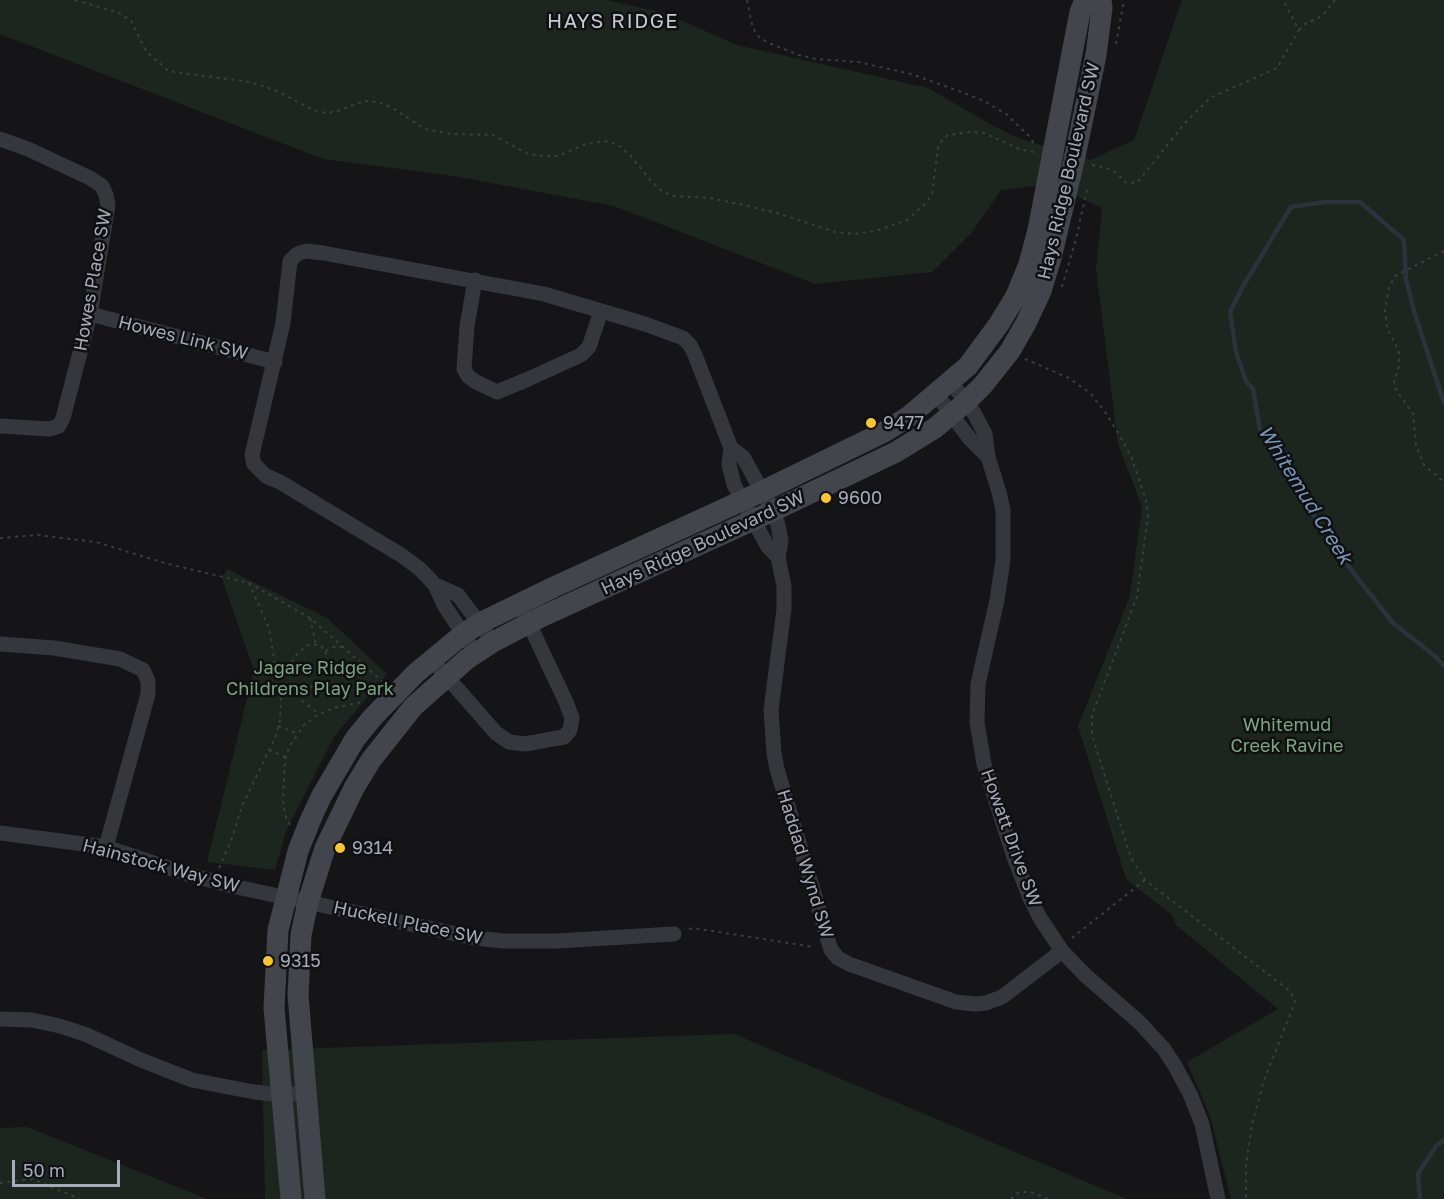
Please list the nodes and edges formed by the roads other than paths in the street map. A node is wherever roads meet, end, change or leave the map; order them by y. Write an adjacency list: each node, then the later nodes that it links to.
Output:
1 (1085, 0): 8 (street, Hays Ridge Boulevard SW)
2 (1101, 0): 9 (street, Hays Ridge Boulevard SW)
3 (0, 139): 6 (street, Howes Place SW)
4 (475, 280): 5 (street); 5 (street); 7 (street)
5 (601, 311): 11 (street)
6 (90, 314): 7 (street, Howes Link SW); 10 (street, Howes Place SW)
7 (275, 362): 17 (street)
8 (944, 388): 9 (street, Howatt Drive SW); 12 (street, Hays Ridge Boulevard SW)
9 (959, 409): 14 (street, Hays Ridge Boulevard SW); 30 (street, Howatt Drive SW)
10 (0, 426)
11 (731, 448): 12 (street, Haddad Wynd SW); 13 (street, Haddad Wynd SW)
12 (763, 491): 13 (street, Hays Ridge Boulevard SW); 14 (street, Haddad Wynd SW)
13 (742, 501): 15 (street, Haddad Wynd SW); 18 (street, Hays Ridge Boulevard SW)
14 (773, 511): 15 (street, Hays Ridge Boulevard SW); 16 (street, Haddad Wynd SW)
15 (752, 520): 16 (street, Haddad Wynd SW); 18 (street, Hays Ridge Boulevard SW)
16 (778, 557): 30 (street, Haddad Wynd SW)
17 (435, 585): 19 (street); 20 (street)
18 (524, 614): 19 (street, Hays Ridge Boulevard SW); 22 (street, Hays Ridge Boulevard SW); 24 (street)
19 (480, 623): 20 (street, Hays Ridge Boulevard SW); 22 (street)
20 (462, 635): 22 (street); 23 (street, Hays Ridge Boulevard SW)
21 (0, 644): 26 (street)
22 (485, 647): 24 (street, Hays Ridge Boulevard SW)
23 (432, 660): 24 (street); 27 (street, Hays Ridge Boulevard SW)
24 (447, 676): 28 (street, Hays Ridge Boulevard SW)
25 (0, 832): 26 (street, Hainstock Way SW)
26 (106, 847): 27 (street, Hainstock Way SW)
27 (286, 897): 28 (street, Huckell Place SW); 33 (street, Hays Ridge Boulevard SW)
28 (308, 902): 29 (street, Huckell Place SW); 32 (street, Hays Ridge Boulevard SW)
29 (674, 934)
30 (1061, 950): 36 (street, Howatt Drive SW)
31 (0, 1019): 33 (street)
32 (306, 1093): 33 (street); 35 (street, Hays Ridge Boulevard SW)
33 (282, 1095): 34 (street, Hays Ridge Boulevard SW)
34 (291, 1199)
35 (315, 1199)
36 (1218, 1199)

